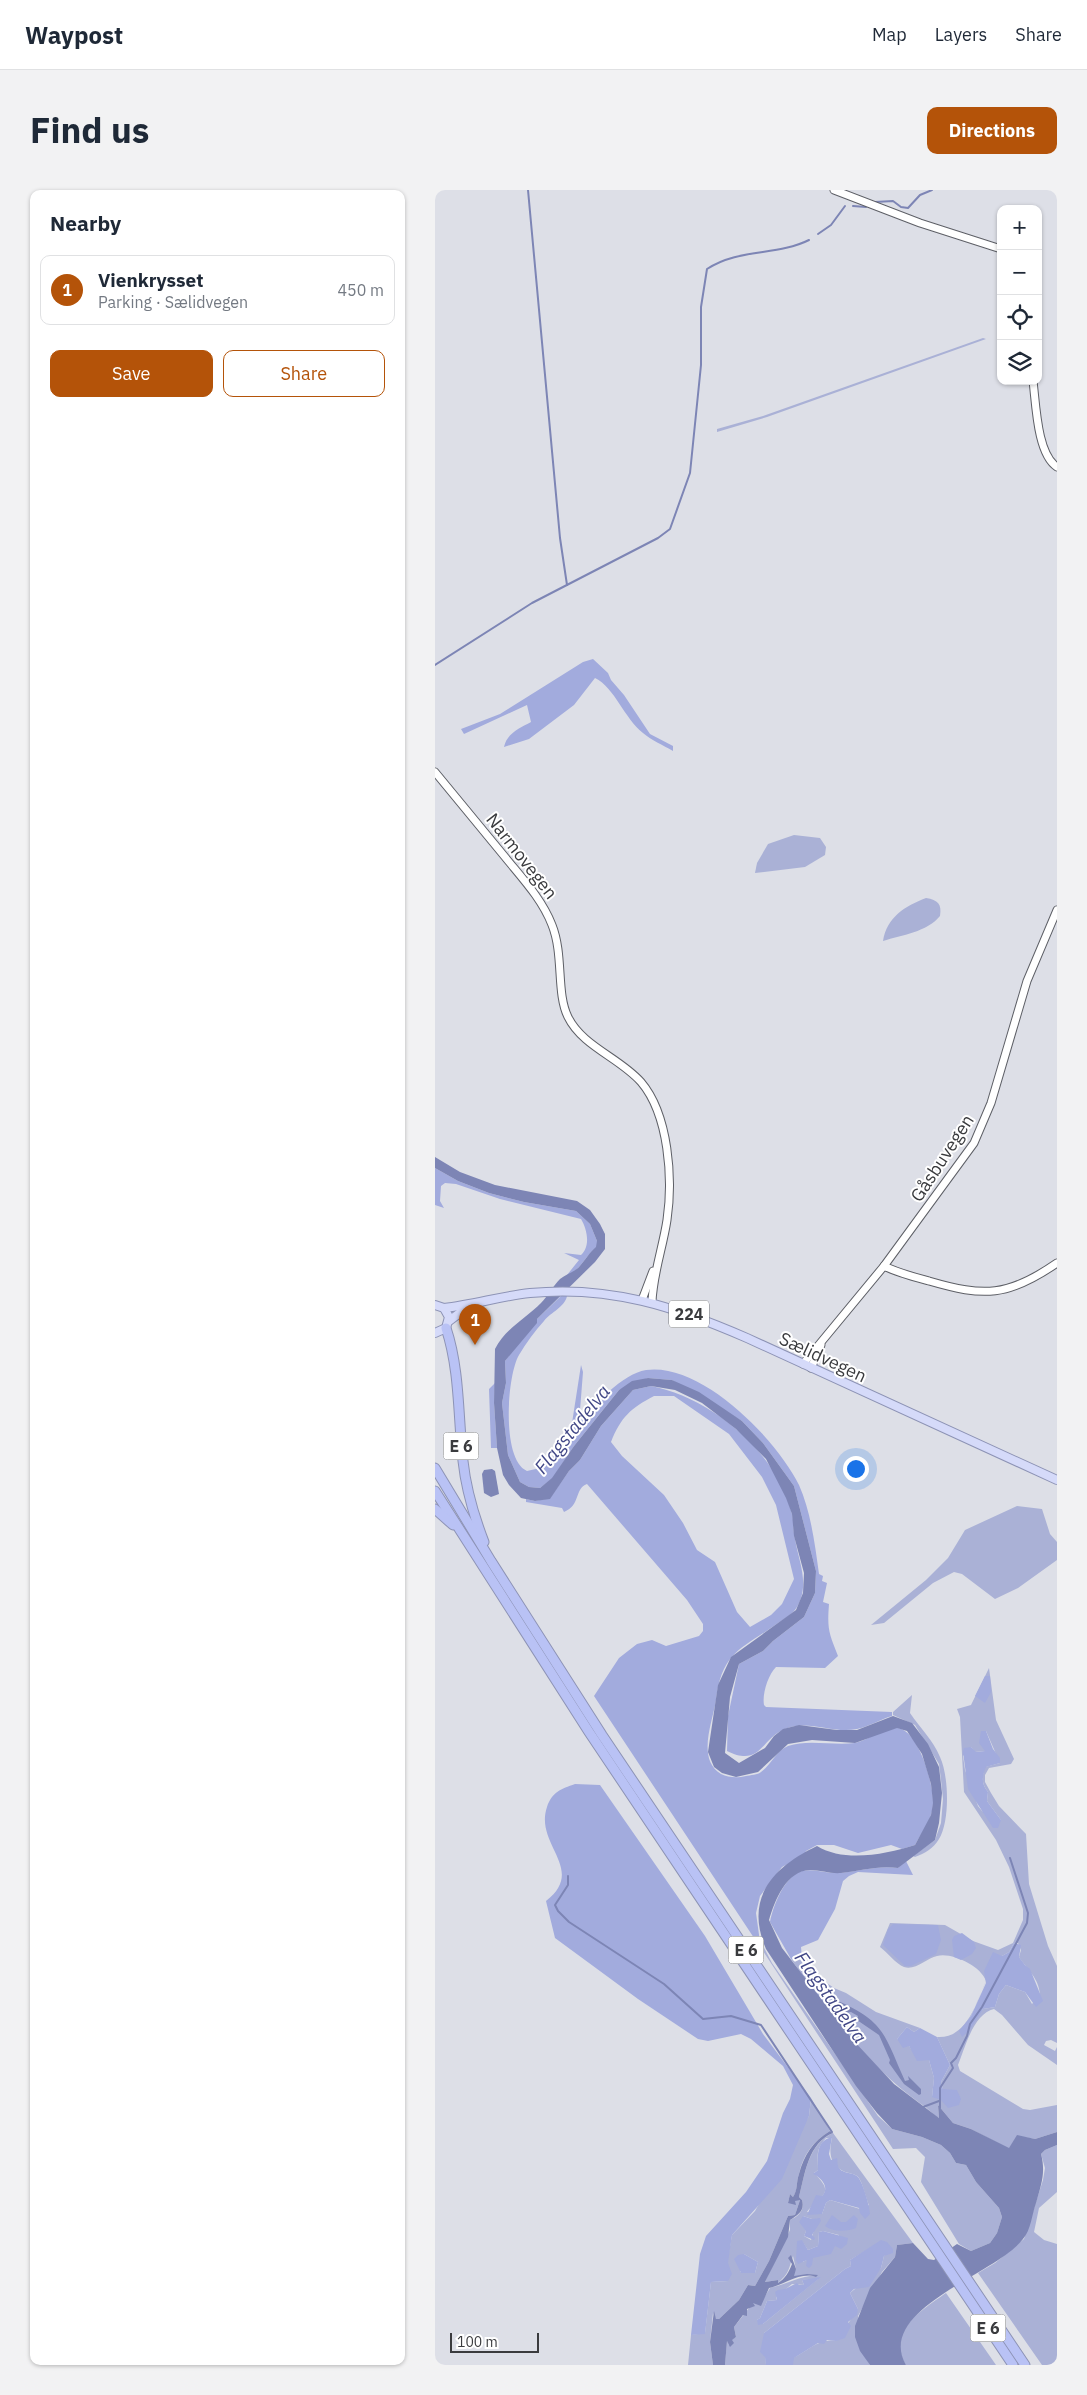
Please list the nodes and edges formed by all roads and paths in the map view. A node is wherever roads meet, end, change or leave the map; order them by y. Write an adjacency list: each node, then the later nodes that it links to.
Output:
1 (834, 190): 2 (main road)
2 (997, 248)
3 (1034, 385): 4 (main road)
4 (1057, 467)
5 (435, 772): 7 (main road, Narmovegen)
6 (1057, 910): 9 (main road, Gåsbuvegen)
7 (658, 1259): 10 (main road, Narmovegen); 11 (main road, Narmovegen)
8 (1057, 1263): 9 (main road)
9 (884, 1266): 17 (main road, Gåsbuvegen)
10 (642, 1300): 11 (main road, Sælidvegen / 224); 12 (main road, Sælidvegen / 224)
11 (652, 1302): 18 (main road, Sælidvegen / 224)
12 (473, 1304): 14 (main road, 224); 15 (main road, 224)
13 (435, 1305): 14 (main road, 224)
14 (444, 1308): 15 (main road)
15 (448, 1325): 16 (main road, 224); 25 (highway, E 6)
16 (435, 1333)
17 (824, 1340): 18 (main road, Gåsbuvegen); 19 (main road, Gåsbuvegen)
18 (803, 1364): 19 (main road, Sælidvegen / 224)
19 (811, 1368): 21 (main road, Sælidvegen / 224)
20 (435, 1468): 25 (highway, E 6)
21 (1057, 1480)
22 (435, 1491): 24 (highway, E 6)
23 (435, 1509): 24 (highway, E 6)
24 (456, 1527): 26 (highway, E 6)
25 (491, 1561): 26 (highway, E 6)
26 (939, 2248): 27 (highway, E 6); 28 (highway, E 6)
27 (1013, 2365)
28 (1025, 2365)

